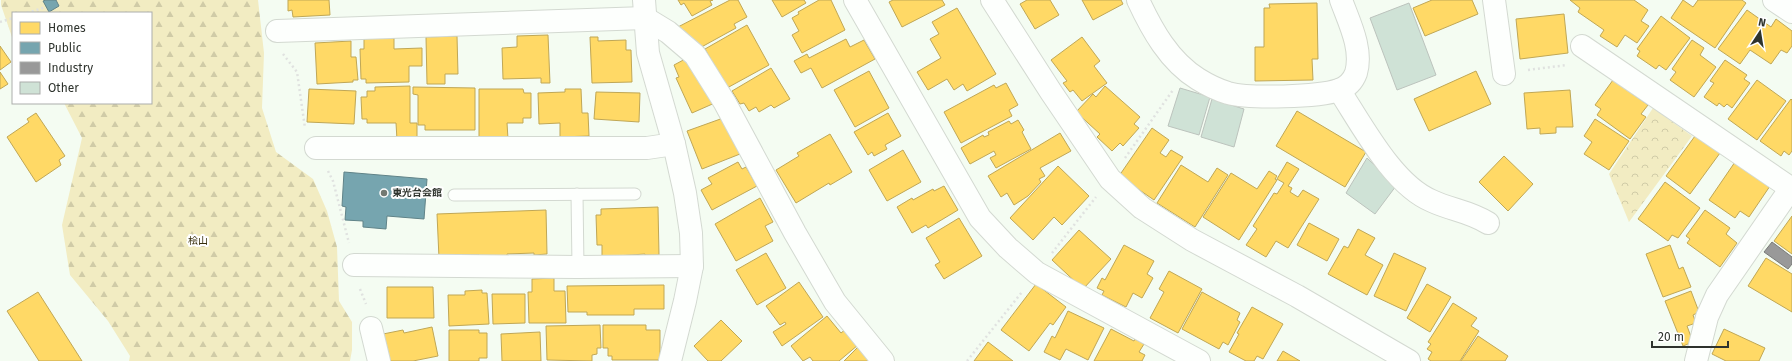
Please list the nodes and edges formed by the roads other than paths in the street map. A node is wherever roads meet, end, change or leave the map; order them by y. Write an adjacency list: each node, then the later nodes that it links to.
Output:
1 (855, 0): 27 (street)
2 (992, 0): 28 (street)
3 (1138, 0): 12 (street)
4 (1341, 0): 12 (street)
5 (1494, 0): 11 (street)
6 (1774, 0): 8 (street)
7 (645, 9): 9 (street); 13 (street); 26 (street)
8 (1792, 12)
9 (279, 41)
10 (1582, 46): 15 (street)
11 (1504, 74)
12 (1339, 90): 19 (street)
13 (674, 144): 14 (street); 21 (street)
14 (316, 148)
15 (1792, 189): 29 (street)
16 (577, 194): 17 (lane); 18 (lane); 22 (lane)
17 (635, 194)
18 (454, 195)
19 (1488, 223)
20 (354, 265): 22 (street)
21 (692, 266): 22 (street); 25 (street)
22 (578, 267)
23 (371, 328): 24 (street)
24 (379, 361)
25 (670, 361)
26 (883, 361)
27 (1198, 361)
28 (1409, 361)
29 (1696, 361)

